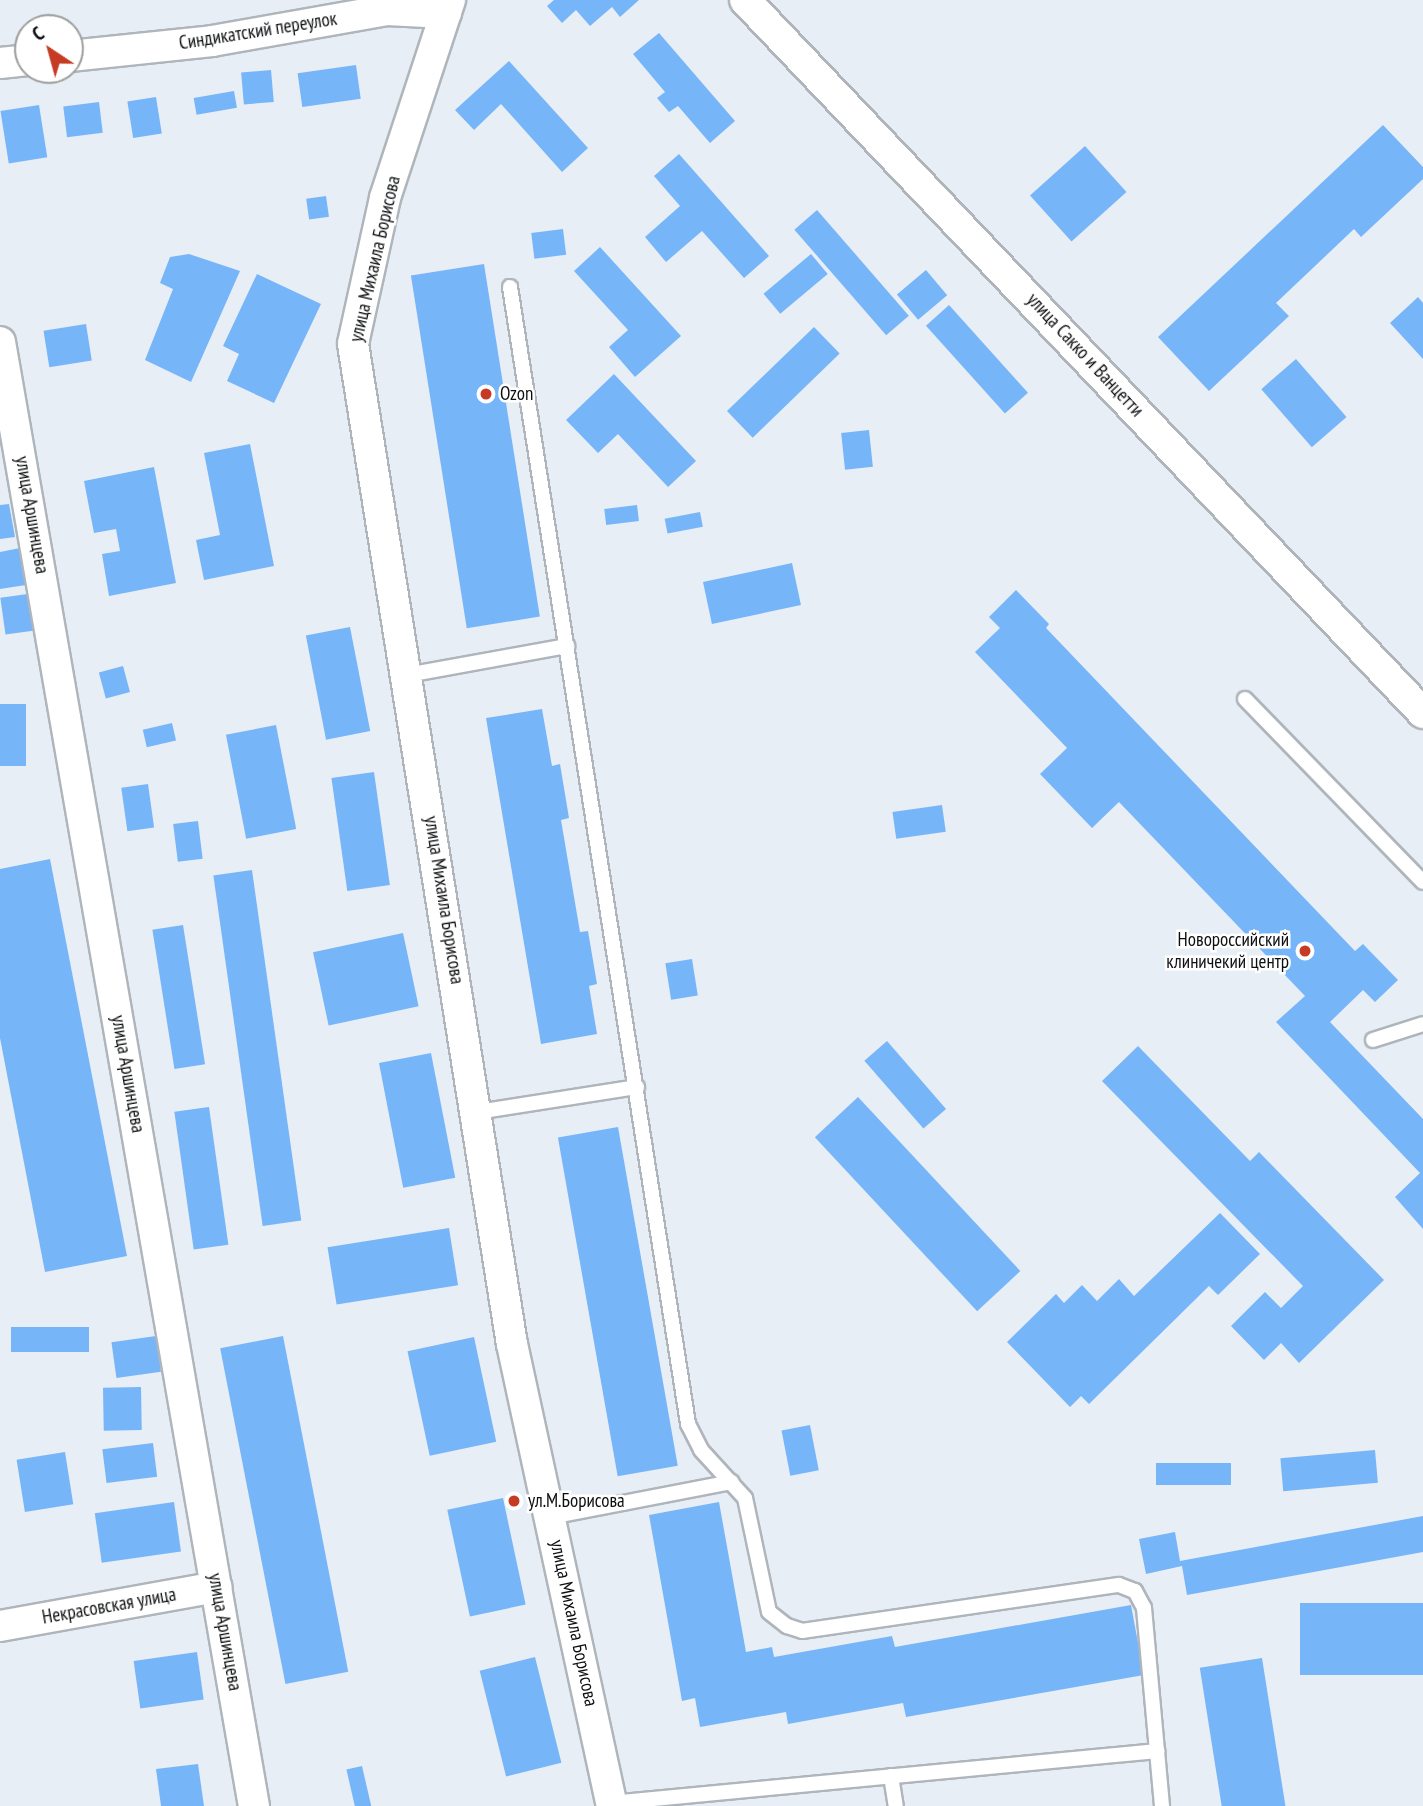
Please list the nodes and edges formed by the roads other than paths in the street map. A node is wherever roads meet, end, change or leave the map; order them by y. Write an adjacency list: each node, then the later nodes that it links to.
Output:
1 (745, 0): 10 (street, улица Сакко и Ванцетти)
2 (448, 6): 3 (street, Синдикатский переулок); 8 (street, улица Михаила Борисова)
3 (84, 55)
4 (510, 287): 7 (lane)
5 (0, 342): 6 (street, улица Аршинцева)
6 (10, 443): 18 (street, улица Аршинцева)
7 (567, 646): 8 (lane); 14 (lane)
8 (407, 675): 15 (street, улица Михаила Борисова)
9 (1245, 699): 11 (lane)
10 (1423, 713)
11 (1423, 882)
12 (1423, 1024): 13 (lane)
13 (1373, 1040)
14 (637, 1087): 15 (lane); 16 (lane)
15 (477, 1112): 17 (street, улица Михаила Борисова)
16 (733, 1482): 17 (lane); 20 (lane)
17 (550, 1517): 22 (street, улица Михаила Борисова)
18 (217, 1587): 19 (street, Некрасовская улица); 23 (street, улица Аршинцева)
19 (0, 1626)
20 (1158, 1751): 21 (lane); 25 (lane)
21 (891, 1776): 22 (lane); 24 (lane)
22 (612, 1804)
23 (254, 1806)
24 (896, 1806)
25 (1162, 1806)

